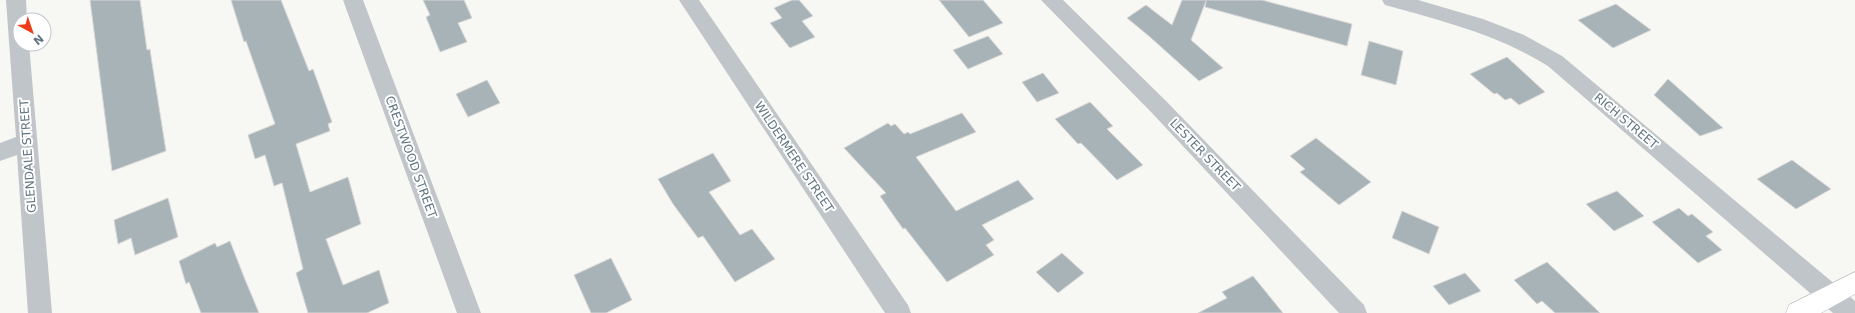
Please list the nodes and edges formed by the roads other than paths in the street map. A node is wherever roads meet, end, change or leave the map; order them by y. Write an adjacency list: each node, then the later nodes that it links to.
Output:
1 (16, 0): 6 (street, GLENDALE STREET)
2 (353, 0): 11 (street, CRESTWOOD STREET)
3 (689, 0): 12 (street, WILDERMERE STREET)
4 (1051, 0): 13 (street, LESTER STREET)
5 (1392, 0): 9 (street, RICH STREET)
6 (27, 142): 7 (street); 10 (street, GLENDALE STREET)
7 (0, 152)
8 (1855, 282): 9 (main road)
9 (1831, 295): 14 (main road); 15 (street, RICH STREET)
10 (40, 313)
11 (469, 313)
12 (899, 313)
13 (1356, 313)
14 (1798, 313)
15 (1851, 313)

